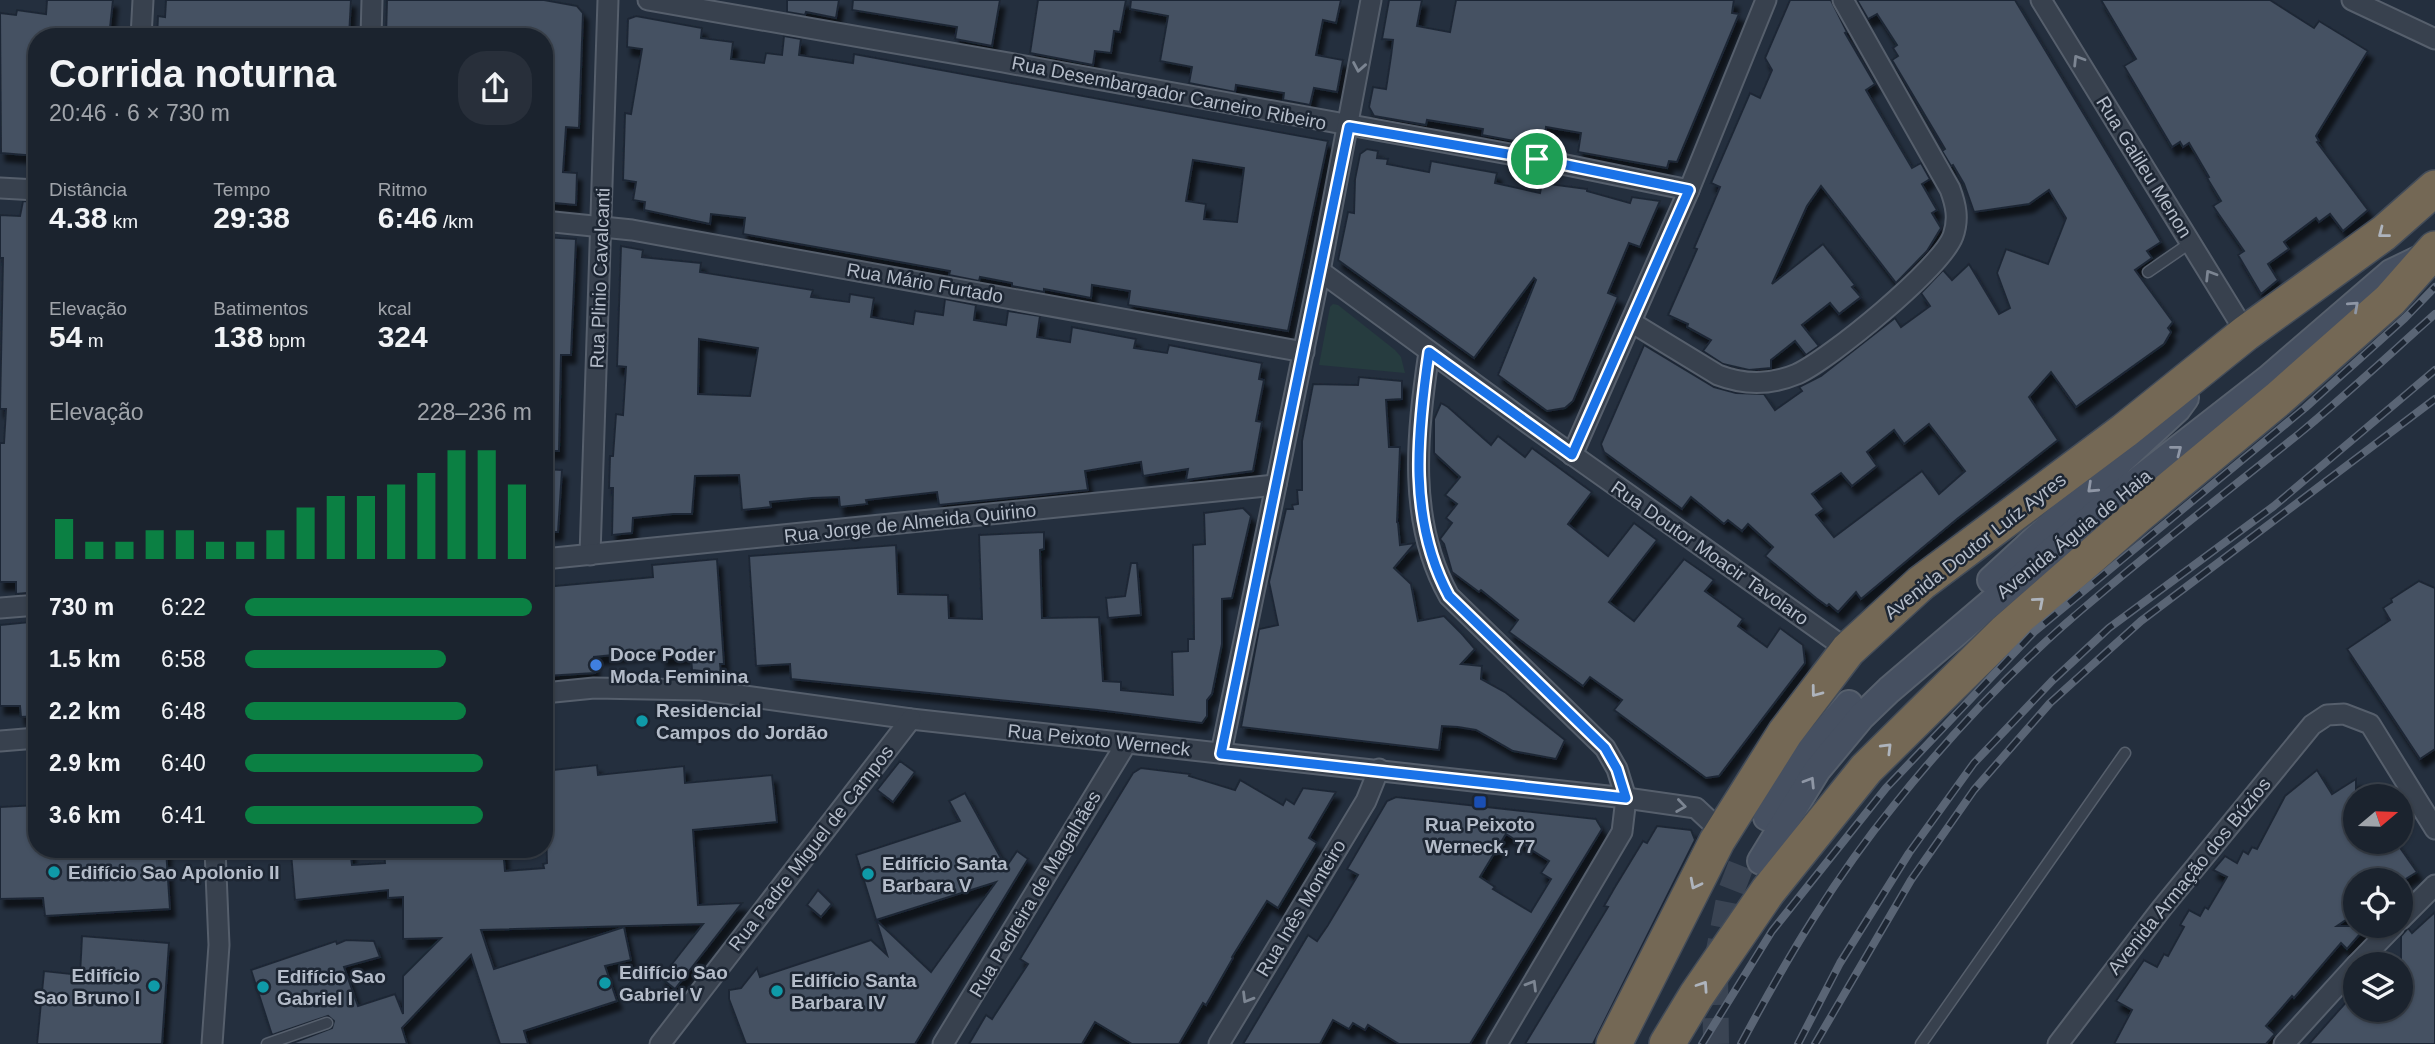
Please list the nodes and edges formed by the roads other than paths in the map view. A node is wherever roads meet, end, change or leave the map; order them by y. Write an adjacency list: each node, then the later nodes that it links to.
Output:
1 (143, 0): 10 (street)
2 (372, 0): 11 (street)
3 (608, 0): 19 (street, Rua Plinio Cavalcanti)
4 (648, 0): 13 (street, Rua Desembargador Carneiro Ribeiro)
5 (1371, 0): 13 (street, one-way to 13)
6 (1766, 0): 17 (street)
7 (1843, 0): 24 (street)
8 (2041, 0): 20 (street, Rua Galileu Menon, one-way to 8)
9 (2353, 0): 12 (street)
10 (141, 28)
11 (371, 28)
12 (2435, 39)
13 (1349, 127): 17 (street, Rua Desembargador Carneiro Ribeiro); 22 (street)
14 (0, 188): 16 (street)
15 (2435, 188): 25 (highway, Avenida Doutor Luíz Ayres, one-way to 25)
16 (28, 190)
17 (1689, 190): 24 (street)
18 (553, 222): 19 (street, Rua Mário Furtado)
19 (601, 227): 26 (street, Rua Mário Furtado); 30 (street, Rua Plinio Cavalcanti)
20 (2190, 243): 23 (lane); 25 (street, Rua Galileu Menon, one-way to 20)
21 (2434, 251): 45 (main road, Avenida Águia de Haia, one-way to 21); 60 (highway, one-way to 21)
22 (1320, 271): 26 (street); 27 (street, Rua Doutor Moacir Tavolaro)
23 (2148, 272)
24 (1631, 322): 28 (street)
25 (2235, 342): 34 (highway, Avenida Doutor Luíz Ayres); 45 (main road, Avenida Águia de Haia, one-way to 45)
26 (1304, 352): 29 (street)
27 (1429, 352): 28 (street, Rua Doutor Moacir Tavolaro); 43 (street)
28 (1572, 455): 34 (street, Rua Doutor Moacir Tavolaro)
29 (1276, 485): 30 (street, Rua Jorge de Almeida Quirino); 41 (street)
30 (590, 555): 31 (street, Rua Jorge de Almeida Quirino)
31 (553, 558)
32 (28, 606): 33 (street)
33 (0, 608)
34 (1848, 650): 45 (highway, Avenida Doutor Luíz Ayres, one-way to 45)
35 (553, 692): 36 (street, Rua Peixoto Werneck)
36 (911, 719): 39 (street, Rua Peixoto Werneck); 55 (street, Rua Padre Miguel de Campos)
37 (28, 739): 38 (street)
38 (0, 741)
39 (1126, 744): 41 (street, Rua Peixoto Werneck); 56 (street, Rua Pedreira de Magalhães)
40 (2124, 753): 61 (lane)
41 (1221, 754): 42 (street, Rua Peixoto Werneck)
42 (1379, 769): 43 (street, Rua Peixoto Werneck); 57 (street, Rua Inês Monteiro, one-way to 57)
43 (1626, 798): 45 (street, Rua Peixoto Werneck, one-way to 45); 58 (street, one-way to 43)
44 (2435, 829): 62 (street, Avenida Armação dos Búzios)
45 (1741, 852): 59 (highway, Avenida Doutor Luíz Ayres, one-way to 59)
46 (216, 858): 53 (street)
47 (2435, 885): 48 (street)
48 (2413, 907)
49 (2382, 938): 50 (street)
50 (2369, 952)
51 (2343, 979): 63 (street)
52 (327, 1023): 54 (lane)
53 (212, 1044)
54 (267, 1044)
55 (660, 1044)
56 (943, 1044)
57 (1219, 1044)
58 (1497, 1044)
59 (1614, 1044)
60 (1667, 1044)
61 (1921, 1044)
62 (2058, 1044)
63 (2284, 1044)

